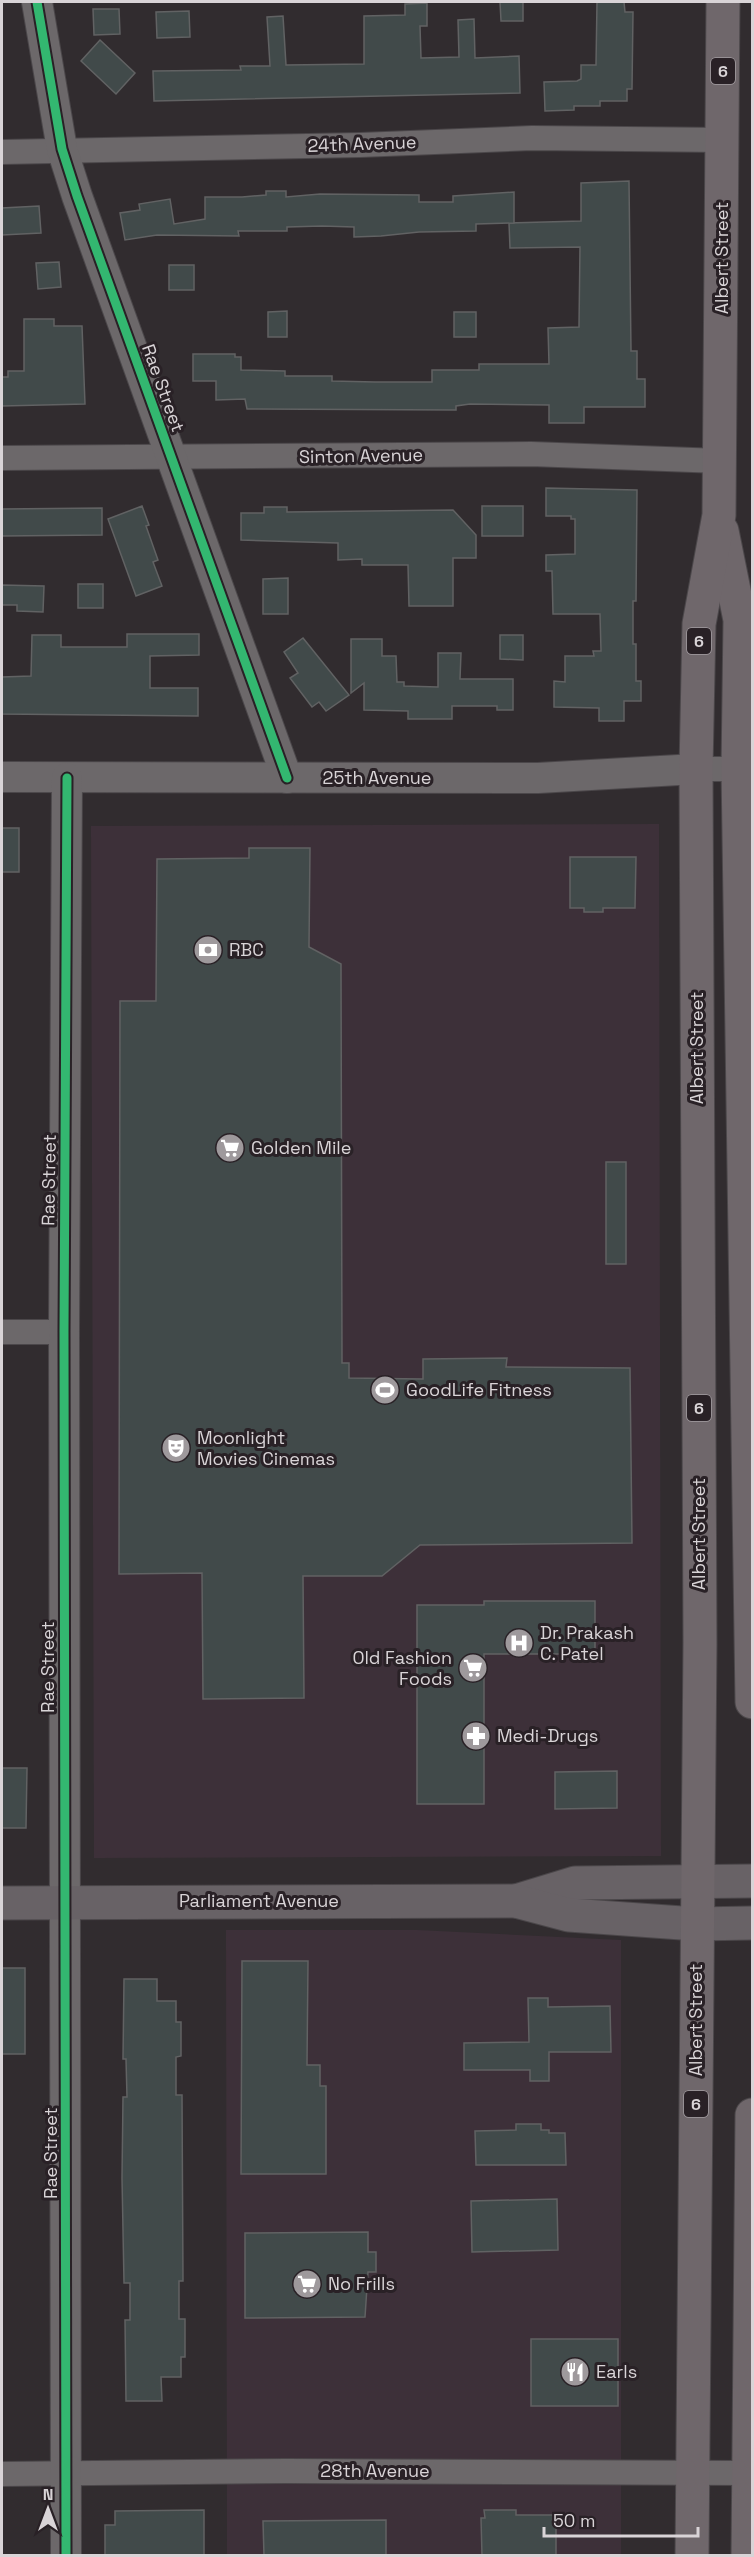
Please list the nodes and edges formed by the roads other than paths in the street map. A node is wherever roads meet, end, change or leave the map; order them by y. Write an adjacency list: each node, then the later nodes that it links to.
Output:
1 (37, 2): 4 (street, Rae Street)
2 (723, 2): 3 (main road, Albert Street / 6)
3 (723, 140): 4 (street, 24th Avenue); 8 (main road, Albert Street / 6)
4 (62, 149): 5 (street, 24th Avenue); 7 (street, Rae Street)
5 (2, 152)
6 (2, 458): 7 (street, Sinton Avenue)
7 (171, 459): 8 (street, Sinton Avenue); 14 (street, Rae Street)
8 (720, 461): 9 (main road, Albert Street / 6)
9 (719, 515): 10 (main road, Albert Street / 6); 11 (main road, Albert Street / 6)
10 (696, 769): 11 (street, 25th Avenue); 14 (street, 25th Avenue); 19 (main road, Albert Street / 6)
11 (745, 769): 17 (main road, Albert Street / 6)
12 (2, 777): 13 (street, 25th Avenue)
13 (67, 778): 14 (street, 25th Avenue); 16 (street, Rae Street)
14 (286, 778)
15 (2, 1332): 16 (street)
16 (64, 1332): 21 (street, Rae Street)
17 (753, 1702)
18 (753, 1881): 19 (main road, Parliament Avenue)
19 (697, 1882): 20 (main road, Parliament Avenue); 24 (main road, Albert Street / 6)
20 (516, 1901): 21 (main road, Parliament Avenue); 24 (main road, Parliament Avenue)
21 (65, 1902): 22 (main road, Parliament Avenue); 28 (street, Rae Street)
22 (2, 1903)
23 (753, 1923): 24 (main road, Parliament Avenue)
24 (696, 1924): 26 (main road, Albert Street / 6)
25 (753, 2115): 29 (main road)
26 (693, 2473): 28 (street, 28th Avenue); 29 (street, 28th Avenue); 31 (main road, Albert Street / 6)
27 (2, 2474): 28 (street, 28th Avenue)
28 (67, 2474): 30 (street, Rae Street)
29 (749, 2474): 32 (main road)
30 (66, 2556)
31 (692, 2556)
32 (748, 2556)

